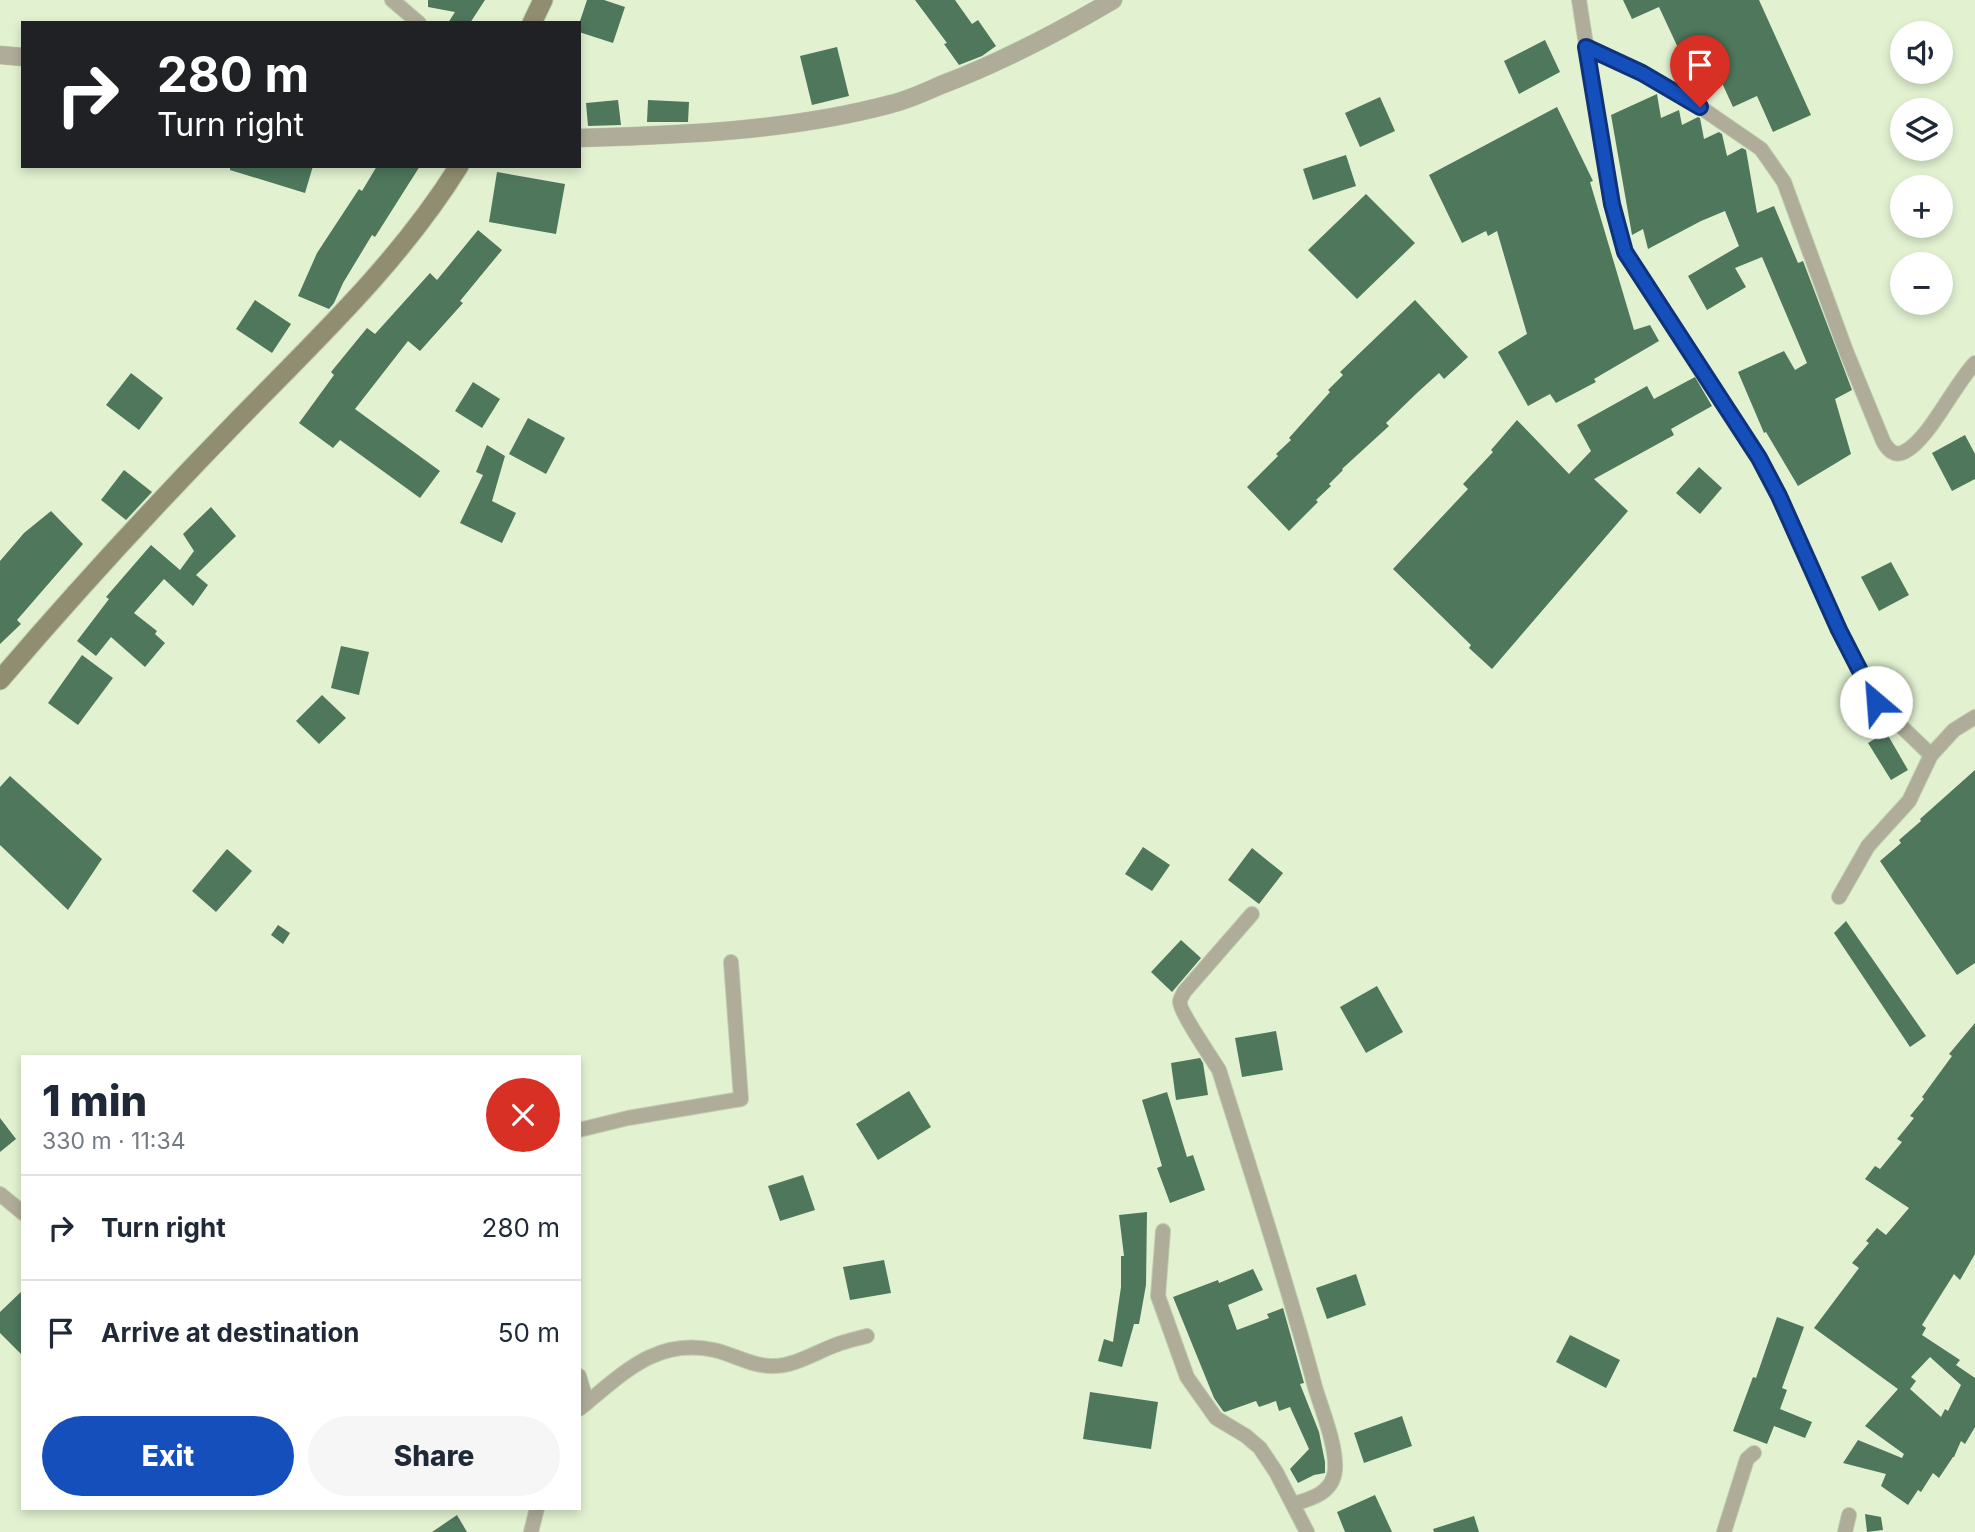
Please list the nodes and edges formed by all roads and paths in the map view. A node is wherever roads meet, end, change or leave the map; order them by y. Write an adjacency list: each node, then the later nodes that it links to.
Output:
1 (392, 0): 5 (street)
2 (543, 0): 6 (main road)
3 (1113, 0): 10 (street)
4 (1579, 0): 7 (street)
5 (417, 21)
6 (533, 21)
7 (1586, 47): 12 (street); 15 (street)
8 (0, 55): 9 (street)
9 (21, 57)
10 (581, 138)
11 (458, 168): 13 (main road)
12 (1975, 363)
13 (0, 680)
14 (1975, 717): 15 (street)
15 (1931, 755): 16 (street)
16 (1839, 897)
17 (1252, 914): 26 (street)
18 (731, 962): 19 (street)
19 (581, 1130)
20 (0, 1194): 21 (street)
21 (21, 1211)
22 (1163, 1231): 26 (street)
23 (867, 1336): 24 (street)
24 (583, 1406)
25 (1754, 1453): 31 (street)
26 (1293, 1504): 30 (street)
27 (536, 1510): 29 (street)
28 (1849, 1516): 32 (street)
29 (531, 1532)
30 (1307, 1532)
31 (1724, 1532)
32 (1845, 1532)

